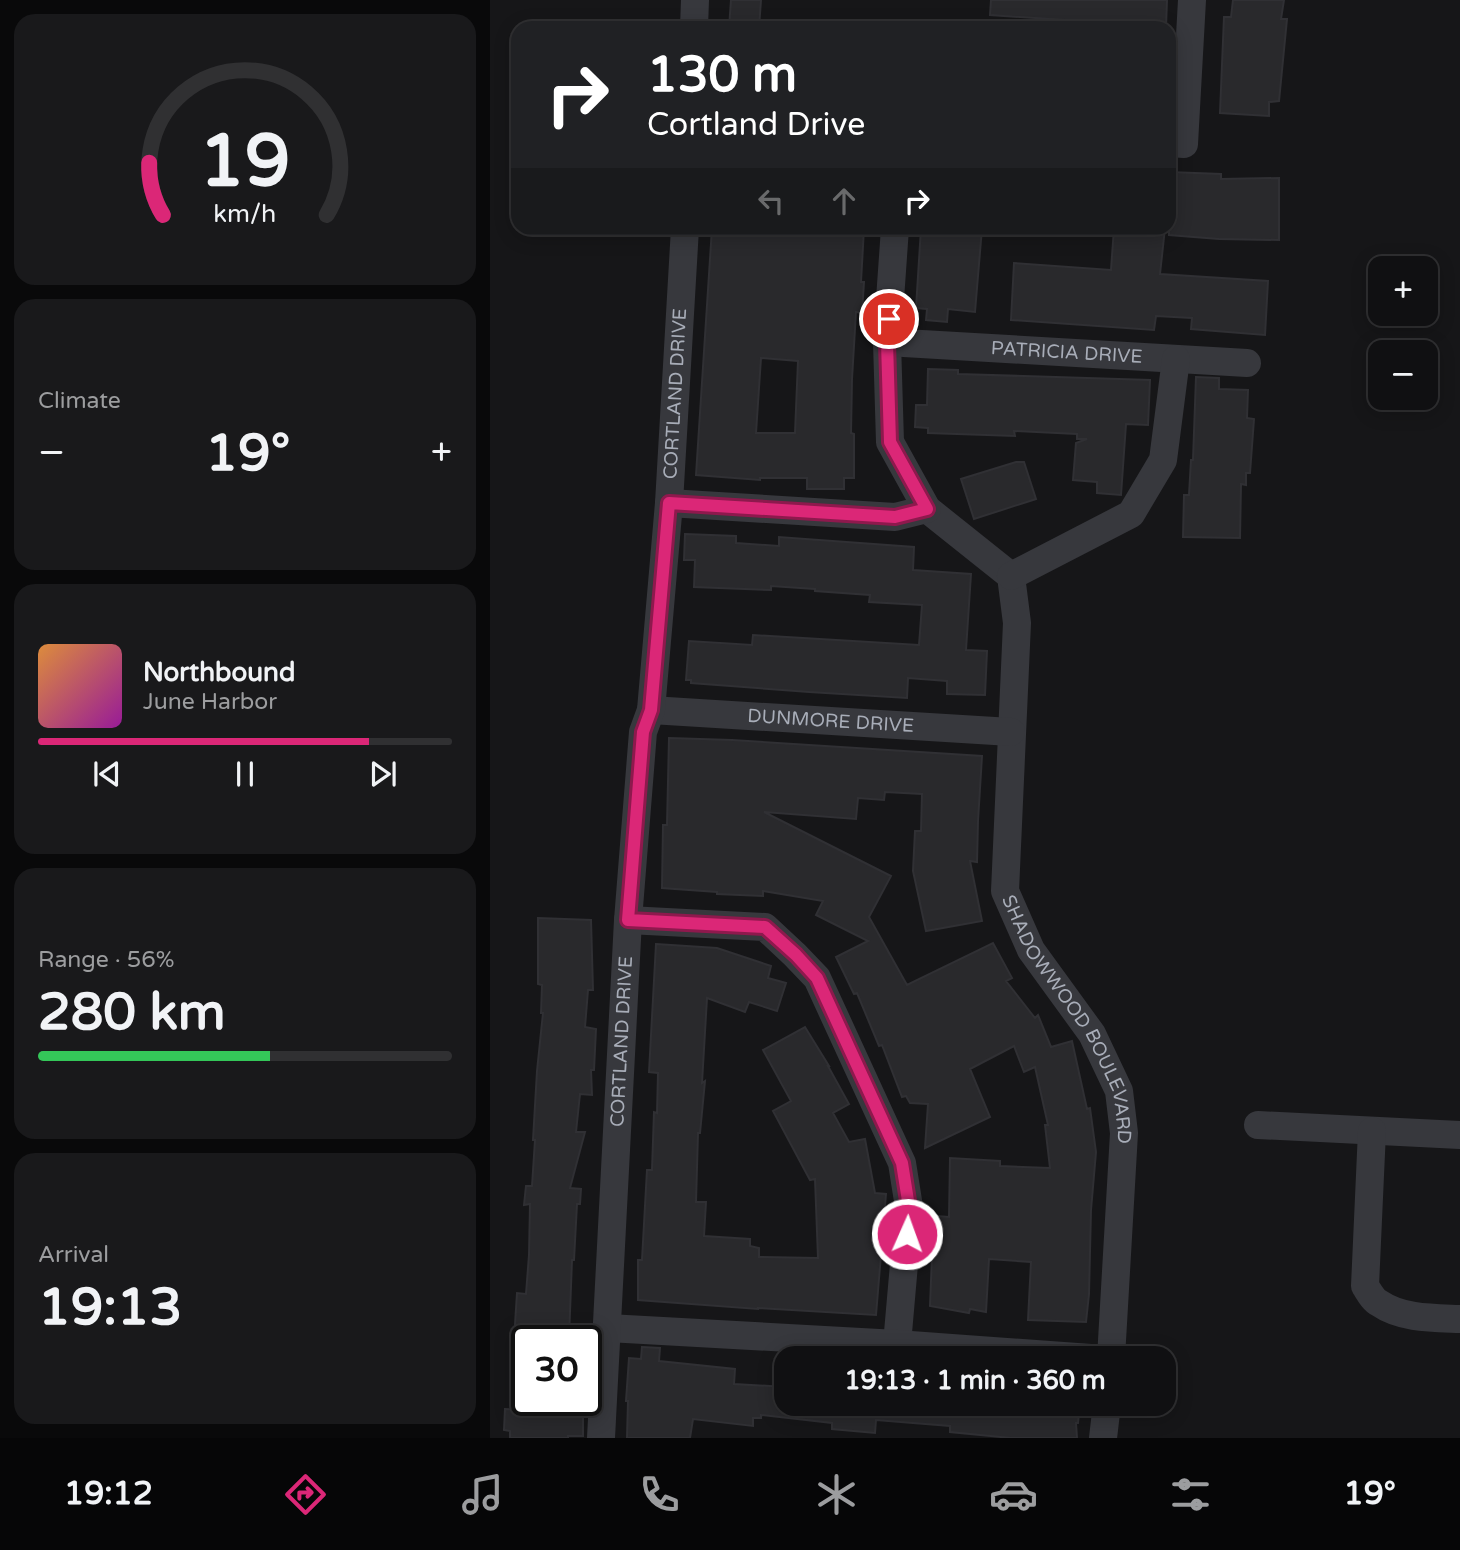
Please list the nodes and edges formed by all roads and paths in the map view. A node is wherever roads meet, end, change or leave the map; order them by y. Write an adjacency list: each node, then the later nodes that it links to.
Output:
1 (695, 0): 3 (street)
2 (1192, 0): 4 (street)
3 (694, 21)
4 (1176, 143)
5 (685, 235): 10 (street, CORTLAND DRIVE)
6 (895, 235): 7 (street)
7 (887, 342): 8 (street, PATRICIA DRIVE); 11 (street)
8 (1176, 359): 9 (street, PATRICIA DRIVE); 12 (street)
9 (1247, 363)
10 (669, 503): 11 (street); 13 (street, CORTLAND DRIVE)
11 (927, 509): 12 (street)
12 (1011, 576): 14 (street, SHADOWWOOD BOULEVARD)
13 (651, 710): 14 (street, DUNMORE DRIVE); 15 (street, CORTLAND DRIVE)
14 (1011, 732): 23 (street, SHADOWWOOD BOULEVARD)
15 (628, 920): 20 (street, CORTLAND DRIVE); 21 (street)
16 (1258, 1125): 17 (street)
17 (1372, 1131): 18 (street); 19 (street)
18 (1460, 1135)
19 (1460, 1319)
20 (608, 1328): 21 (street); 25 (street, CORTLAND DRIVE)
21 (897, 1344): 22 (street)
22 (925, 1346)
23 (1112, 1346)
24 (1106, 1416): 26 (street)
25 (601, 1438)
26 (1103, 1438)

